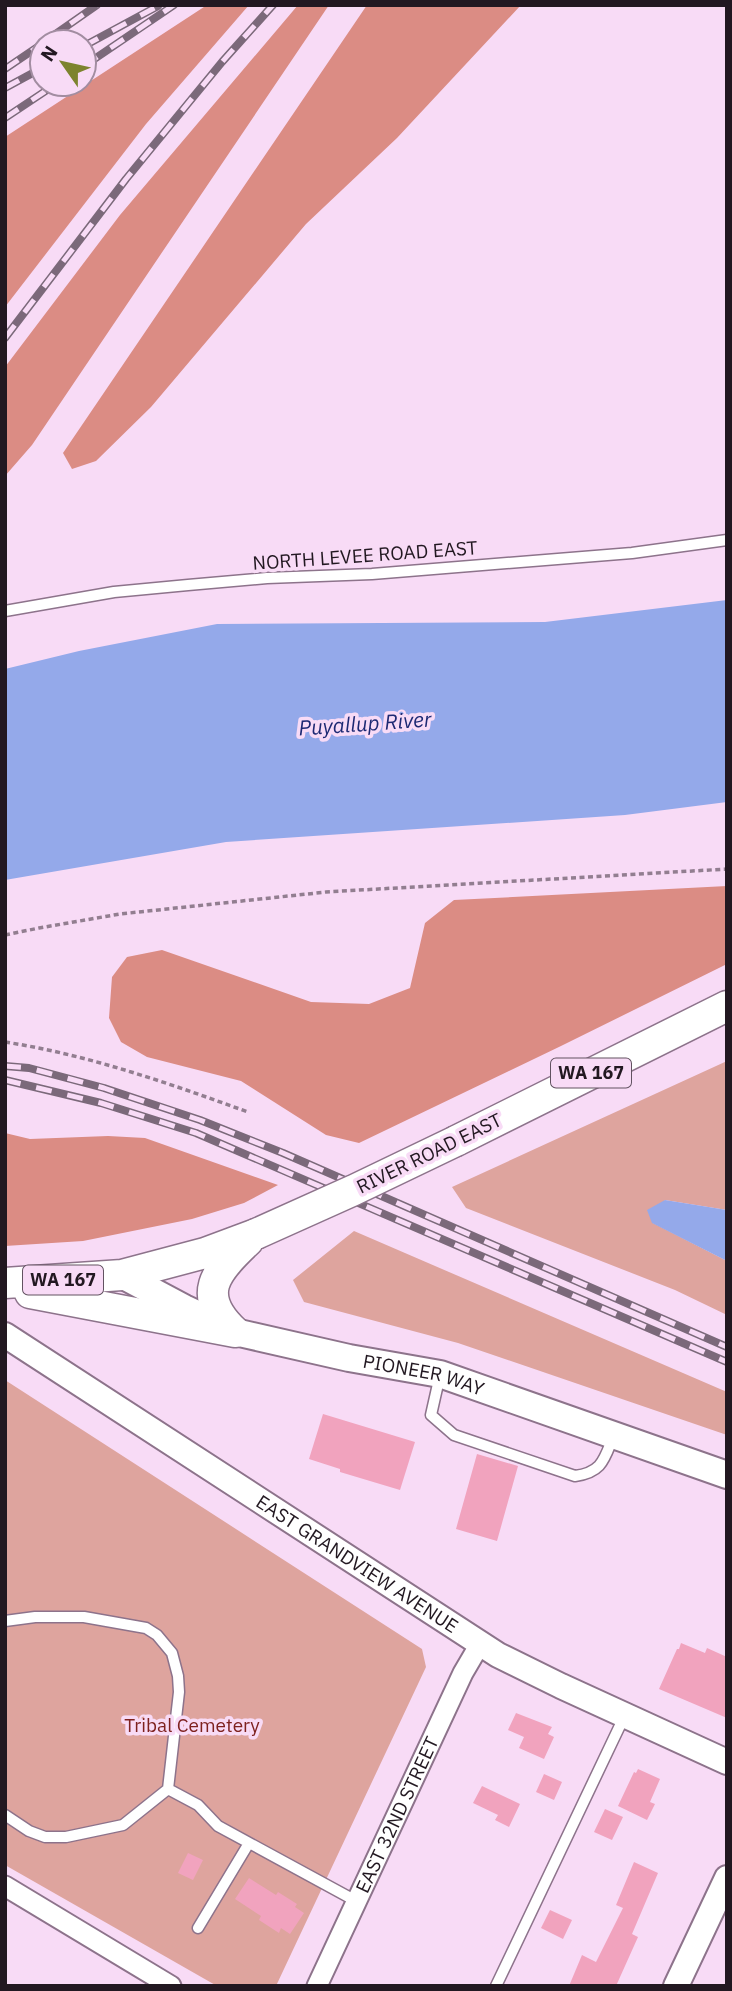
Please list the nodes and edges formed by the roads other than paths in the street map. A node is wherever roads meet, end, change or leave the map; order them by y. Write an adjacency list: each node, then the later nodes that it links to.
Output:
1 (727, 540): 2 (lane, NORTH LEVEE ROAD EAST)
2 (5, 611)
3 (727, 1006): 4 (main road, RIVER ROAD EAST / WA 167, bridge)
4 (256, 1234): 5 (main road, RIVER ROAD EAST / WA 167); 7 (main road)
5 (122, 1275): 6 (main road, WA 167); 7 (main road, PIONEER WAY)
6 (5, 1286): 7 (main road)
7 (235, 1332): 9 (main road, PIONEER WAY)
8 (5, 1335): 13 (street, EAST GRANDVIEW AVENUE)
9 (440, 1374): 10 (main road, PIONEER WAY); 10 (lane)
10 (614, 1436): 11 (main road, PIONEER WAY)
11 (727, 1475)
12 (5, 1621): 16 (lane)
13 (480, 1644): 14 (street, EAST GRANDVIEW AVENUE); 21 (street, EAST 32ND STREET)
14 (625, 1715): 15 (street, EAST GRANDVIEW AVENUE); 25 (lane)
15 (727, 1762)
16 (169, 1789): 17 (lane); 18 (lane)
17 (5, 1815)
18 (248, 1843): 21 (lane); 22 (lane)
19 (727, 1878): 26 (street)
20 (5, 1885): 23 (street)
21 (356, 1901): 24 (street, EAST 32ND STREET)
22 (198, 1928)
23 (171, 1986)
24 (317, 1986)
25 (496, 1986)
26 (676, 1986)

